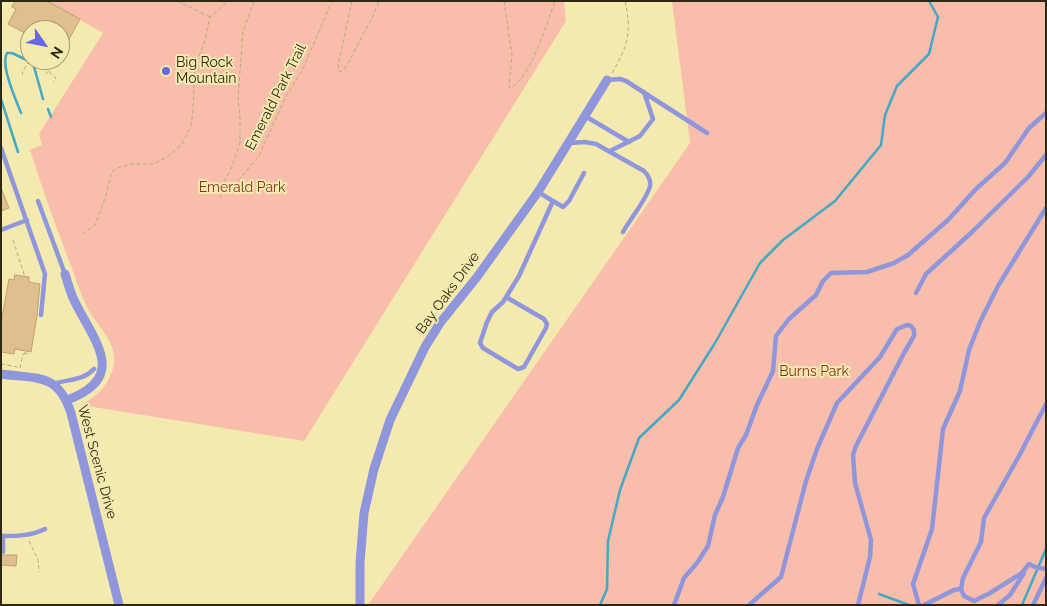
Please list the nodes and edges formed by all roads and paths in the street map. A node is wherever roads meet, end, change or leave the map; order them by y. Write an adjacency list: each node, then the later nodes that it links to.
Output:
1 (176, 1): 10 (path)
2 (228, 1): 10 (path)
3 (254, 1): 4 (path, Emerald Park Trail)
4 (332, 1)
5 (352, 1): 6 (path)
6 (379, 1)
7 (504, 1): 8 (path)
8 (555, 1)
9 (625, 1): 15 (path)
10 (210, 17): 34 (path)
11 (24, 70): 14 (path)
12 (48, 72): 13 (path); 16 (path)
13 (46, 74)
14 (23, 76)
15 (607, 80): 17 (lane); 19 (street, Bay Oaks Drive)
16 (53, 82)
17 (644, 92): 20 (lane); 21 (lane)
18 (1046, 114): 61 (lane)
19 (585, 116): 21 (lane); 22 (street, Bay Oaks Drive)
20 (707, 133)
21 (629, 142): 24 (lane)
22 (568, 143): 24 (lane); 27 (street, Bay Oaks Drive)
23 (1, 148): 31 (lane)
24 (610, 152): 33 (lane)
25 (1046, 154): 38 (lane)
26 (584, 173): 29 (lane)
27 (538, 192): 29 (lane); 60 (street, Bay Oaks Drive)
28 (38, 200): 36 (lane)
29 (553, 201): 39 (lane)
30 (1046, 208): 64 (lane)
31 (27, 220): 32 (lane); 40 (lane)
32 (1, 230)
33 (623, 232)
34 (83, 234)
35 (14, 240): 37 (path)
36 (65, 274): 48 (street)
37 (25, 277)
38 (916, 292)
39 (506, 297): 39 (lane)
40 (41, 315)
41 (23, 352): 43 (path)
42 (1, 364): 43 (path)
43 (20, 367): 45 (path)
44 (94, 369): 47 (lane)
45 (20, 372)
46 (1, 374): 47 (street)
47 (54, 384): 48 (street, West Scenic Drive)
48 (67, 400): 59 (street, West Scenic Drive)
49 (1046, 404): 58 (lane)
50 (45, 529): 52 (lane)
51 (2, 536): 52 (lane); 53 (lane)
52 (20, 536): 56 (path)
53 (3, 552)
54 (1025, 569): 55 (lane); 58 (lane); 66 (lane)
55 (1046, 569)
56 (39, 572)
57 (1046, 578): 67 (lane)
58 (961, 589): 65 (lane)
59 (119, 605)
60 (360, 605)
61 (674, 605)
62 (749, 605): 63 (lane)
63 (858, 605)
64 (919, 605)
65 (924, 605)
66 (998, 605)
67 (1033, 605)

